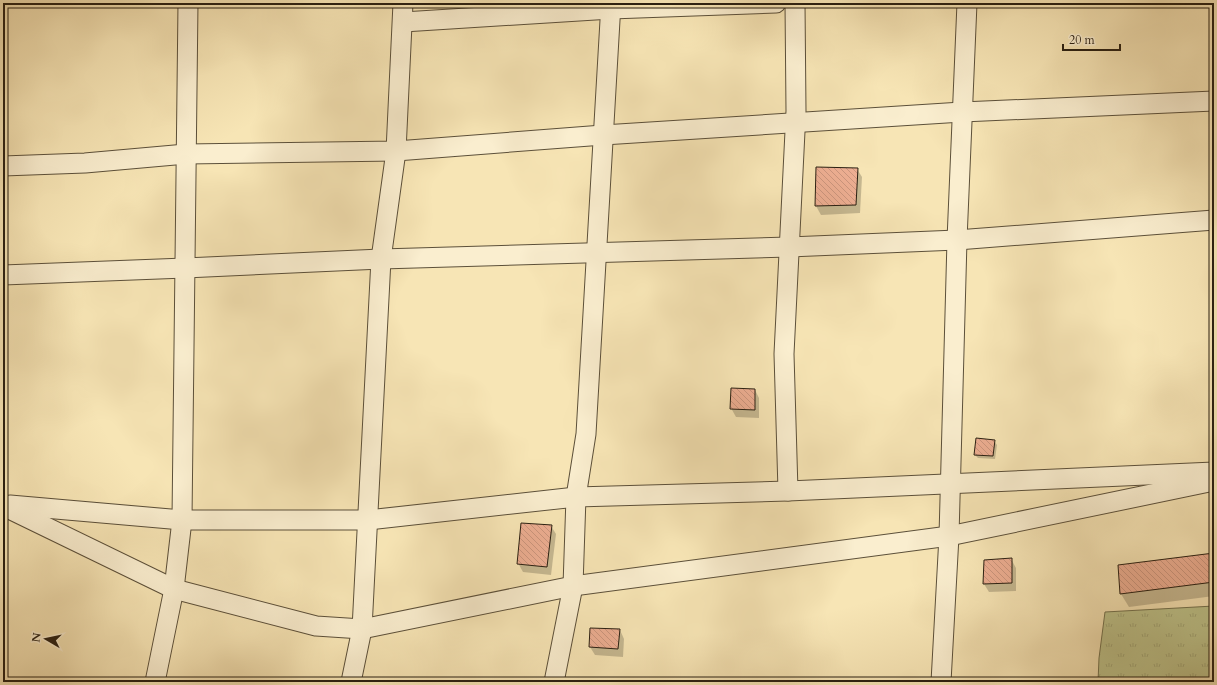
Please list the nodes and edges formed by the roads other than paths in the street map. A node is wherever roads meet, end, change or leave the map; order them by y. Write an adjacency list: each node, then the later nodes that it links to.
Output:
1 (188, 3): 13 (street)
2 (403, 3): 7 (street)
3 (776, 3): 6 (street)
4 (795, 3): 10 (street)
5 (967, 3): 9 (street)
6 (611, 6): 7 (street); 11 (street)
7 (403, 22): 12 (street)
8 (1214, 101): 9 (street)
9 (962, 112): 10 (street); 16 (street)
10 (795, 122): 11 (street); 17 (street)
11 (603, 135): 12 (street); 18 (street)
12 (396, 151): 13 (street); 19 (street)
13 (186, 154): 14 (street); 20 (street)
14 (3, 166)
15 (1214, 220): 16 (street)
16 (957, 240): 17 (street); 24 (street)
17 (789, 247): 18 (street); 25 (street)
18 (597, 253): 19 (street); 26 (street)
19 (381, 259): 20 (street); 29 (street)
20 (185, 268): 21 (street); 28 (street)
21 (3, 275)
22 (1214, 472): 24 (street)
23 (1214, 482): 30 (street)
24 (951, 483): 25 (street); 30 (street)
25 (788, 491): 26 (street)
26 (576, 497): 29 (street); 31 (street)
27 (3, 505): 28 (street); 32 (street)
28 (182, 520): 29 (street); 32 (street)
29 (368, 520): 33 (street)
30 (949, 536): 31 (street); 37 (street)
31 (573, 586): 33 (street); 36 (street)
32 (174, 589): 33 (street); 34 (street)
33 (362, 629): 35 (street)
34 (155, 682)
35 (351, 682)
36 (554, 682)
37 (941, 682)

